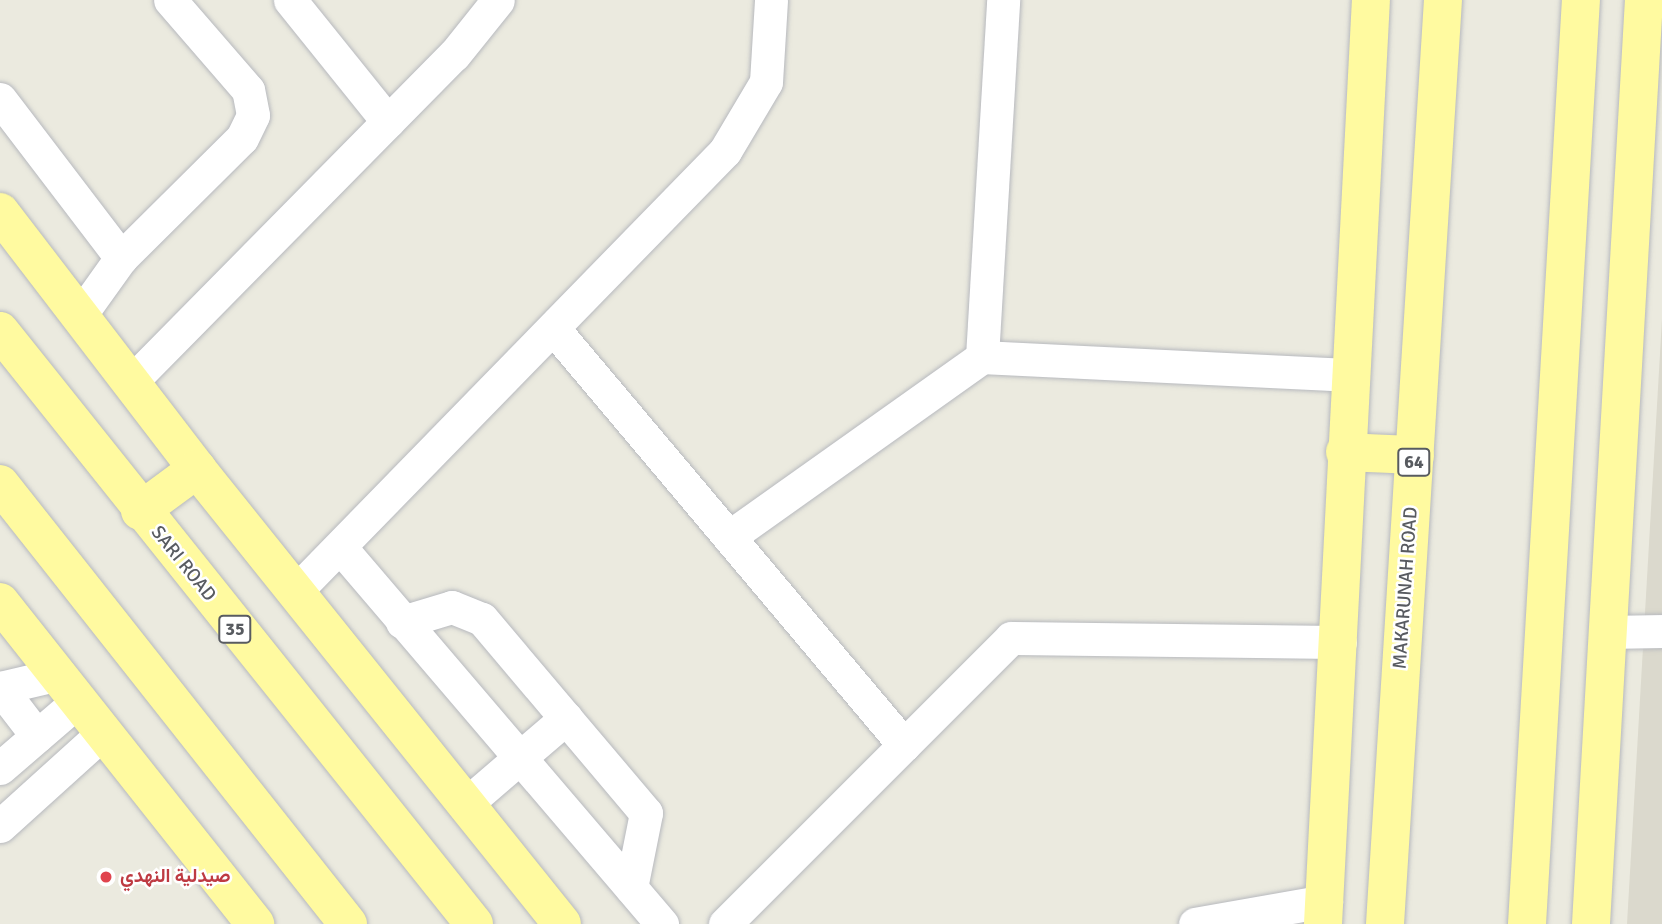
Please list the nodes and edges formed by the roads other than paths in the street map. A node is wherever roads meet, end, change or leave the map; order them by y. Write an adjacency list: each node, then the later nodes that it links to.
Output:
1 (170, 0): 13 (street)
2 (290, 0): 11 (street)
3 (498, 0): 11 (street)
4 (771, 0): 15 (street)
5 (1003, 0): 17 (street)
6 (1371, 0): 18 (main road)
7 (1443, 0): 21 (main road, MAKARUNAH ROAD / 64)
8 (1581, 0): 52 (main road)
9 (1644, 0): 31 (main road)
10 (0, 99): 13 (street)
11 (388, 121): 19 (street)
12 (0, 212): 14 (main road)
13 (121, 258): 14 (street)
14 (81, 314): 19 (main road)
15 (553, 328): 25 (street); 26 (street)
16 (0, 331): 24 (main road, SARI ROAD / 35)
17 (982, 357): 18 (street); 25 (street)
18 (1347, 375): 20 (main road)
19 (130, 383): 22 (main road)
20 (1345, 452): 21 (main road); 32 (main road)
21 (1415, 455): 43 (main road, MAKARUNAH ROAD / 64)
22 (197, 469): 24 (main road); 27 (main road)
23 (0, 484): 46 (main road)
24 (140, 511): 47 (main road, SARI ROAD / 35)
25 (729, 537): 37 (street)
26 (340, 547): 27 (street); 29 (street)
27 (295, 592): 40 (main road)
28 (0, 602): 33 (main road)
29 (402, 622): 34 (street); 38 (street)
30 (1662, 631): 31 (street)
31 (1608, 632): 53 (main road)
32 (1340, 642): 37 (street); 44 (main road)
33 (68, 688): 35 (main road); 36 (street); 36 (street)
34 (566, 718): 38 (street); 42 (street)
35 (103, 733): 41 (street); 45 (main road)
36 (37, 736): 39 (street)
37 (904, 745): 50 (street)
38 (519, 757): 40 (street); 42 (street)
39 (0, 768)
40 (466, 804): 48 (main road)
41 (0, 826)
42 (631, 888): 49 (street)
43 (1386, 911): 44 (main road)
44 (1324, 913): 51 (street)
45 (255, 924)
46 (348, 924)
47 (474, 924)
48 (562, 924)
49 (662, 924)
50 (726, 924)
51 (1195, 924)
52 (1527, 924)
53 (1591, 924)

